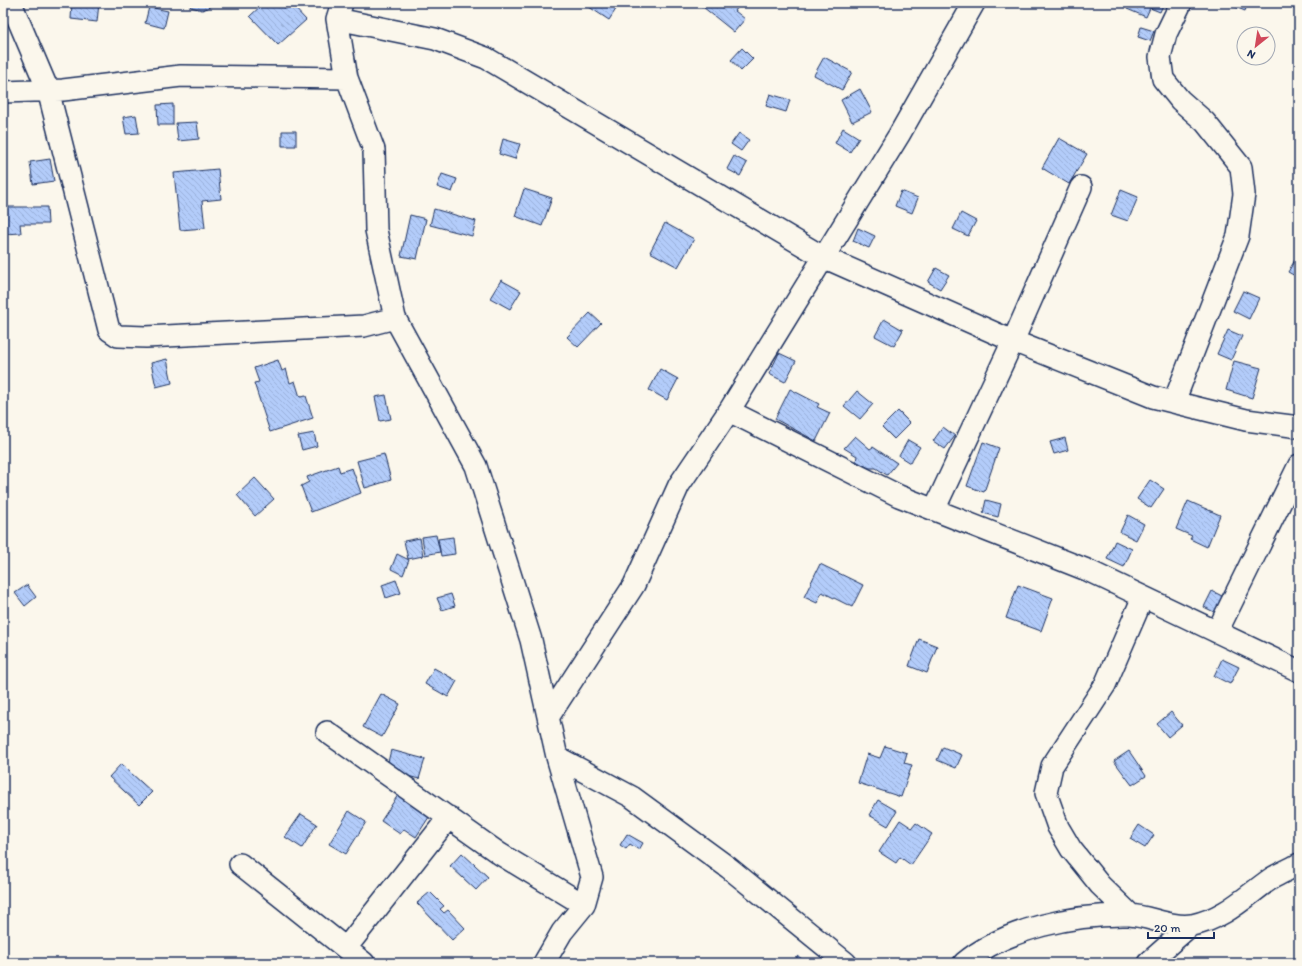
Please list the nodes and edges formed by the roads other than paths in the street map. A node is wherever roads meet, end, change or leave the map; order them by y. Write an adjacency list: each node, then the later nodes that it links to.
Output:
1 (11, 3): 6 (street)
2 (974, 3): 9 (street)
3 (1180, 3): 12 (street)
4 (339, 11): 5 (street); 9 (street)
5 (347, 78): 6 (street); 10 (street)
6 (48, 90): 7 (street); 10 (street)
7 (3, 92)
8 (1081, 187): 11 (street)
9 (823, 257): 11 (street); 13 (street)
10 (395, 318): 20 (street)
11 (1013, 341): 12 (street); 16 (street)
12 (1174, 402): 14 (street)
13 (729, 411): 16 (street); 20 (street)
14 (1299, 427)
15 (1299, 465): 18 (street)
16 (934, 510): 17 (street)
17 (1143, 597): 18 (street); 27 (street)
18 (1217, 632): 19 (street)
19 (1299, 671)
20 (549, 716): 22 (street)
21 (328, 732): 23 (street)
22 (557, 757): 26 (street); 32 (street)
23 (449, 817): 26 (street); 29 (street)
24 (240, 864): 29 (street)
25 (1299, 864): 28 (street)
26 (584, 905): 31 (street)
27 (1131, 915): 28 (street); 33 (street)
28 (1191, 925): 34 (street)
29 (346, 948): 30 (street)
30 (364, 963)
31 (544, 963)
32 (846, 963)
33 (964, 963)
34 (1148, 963)

